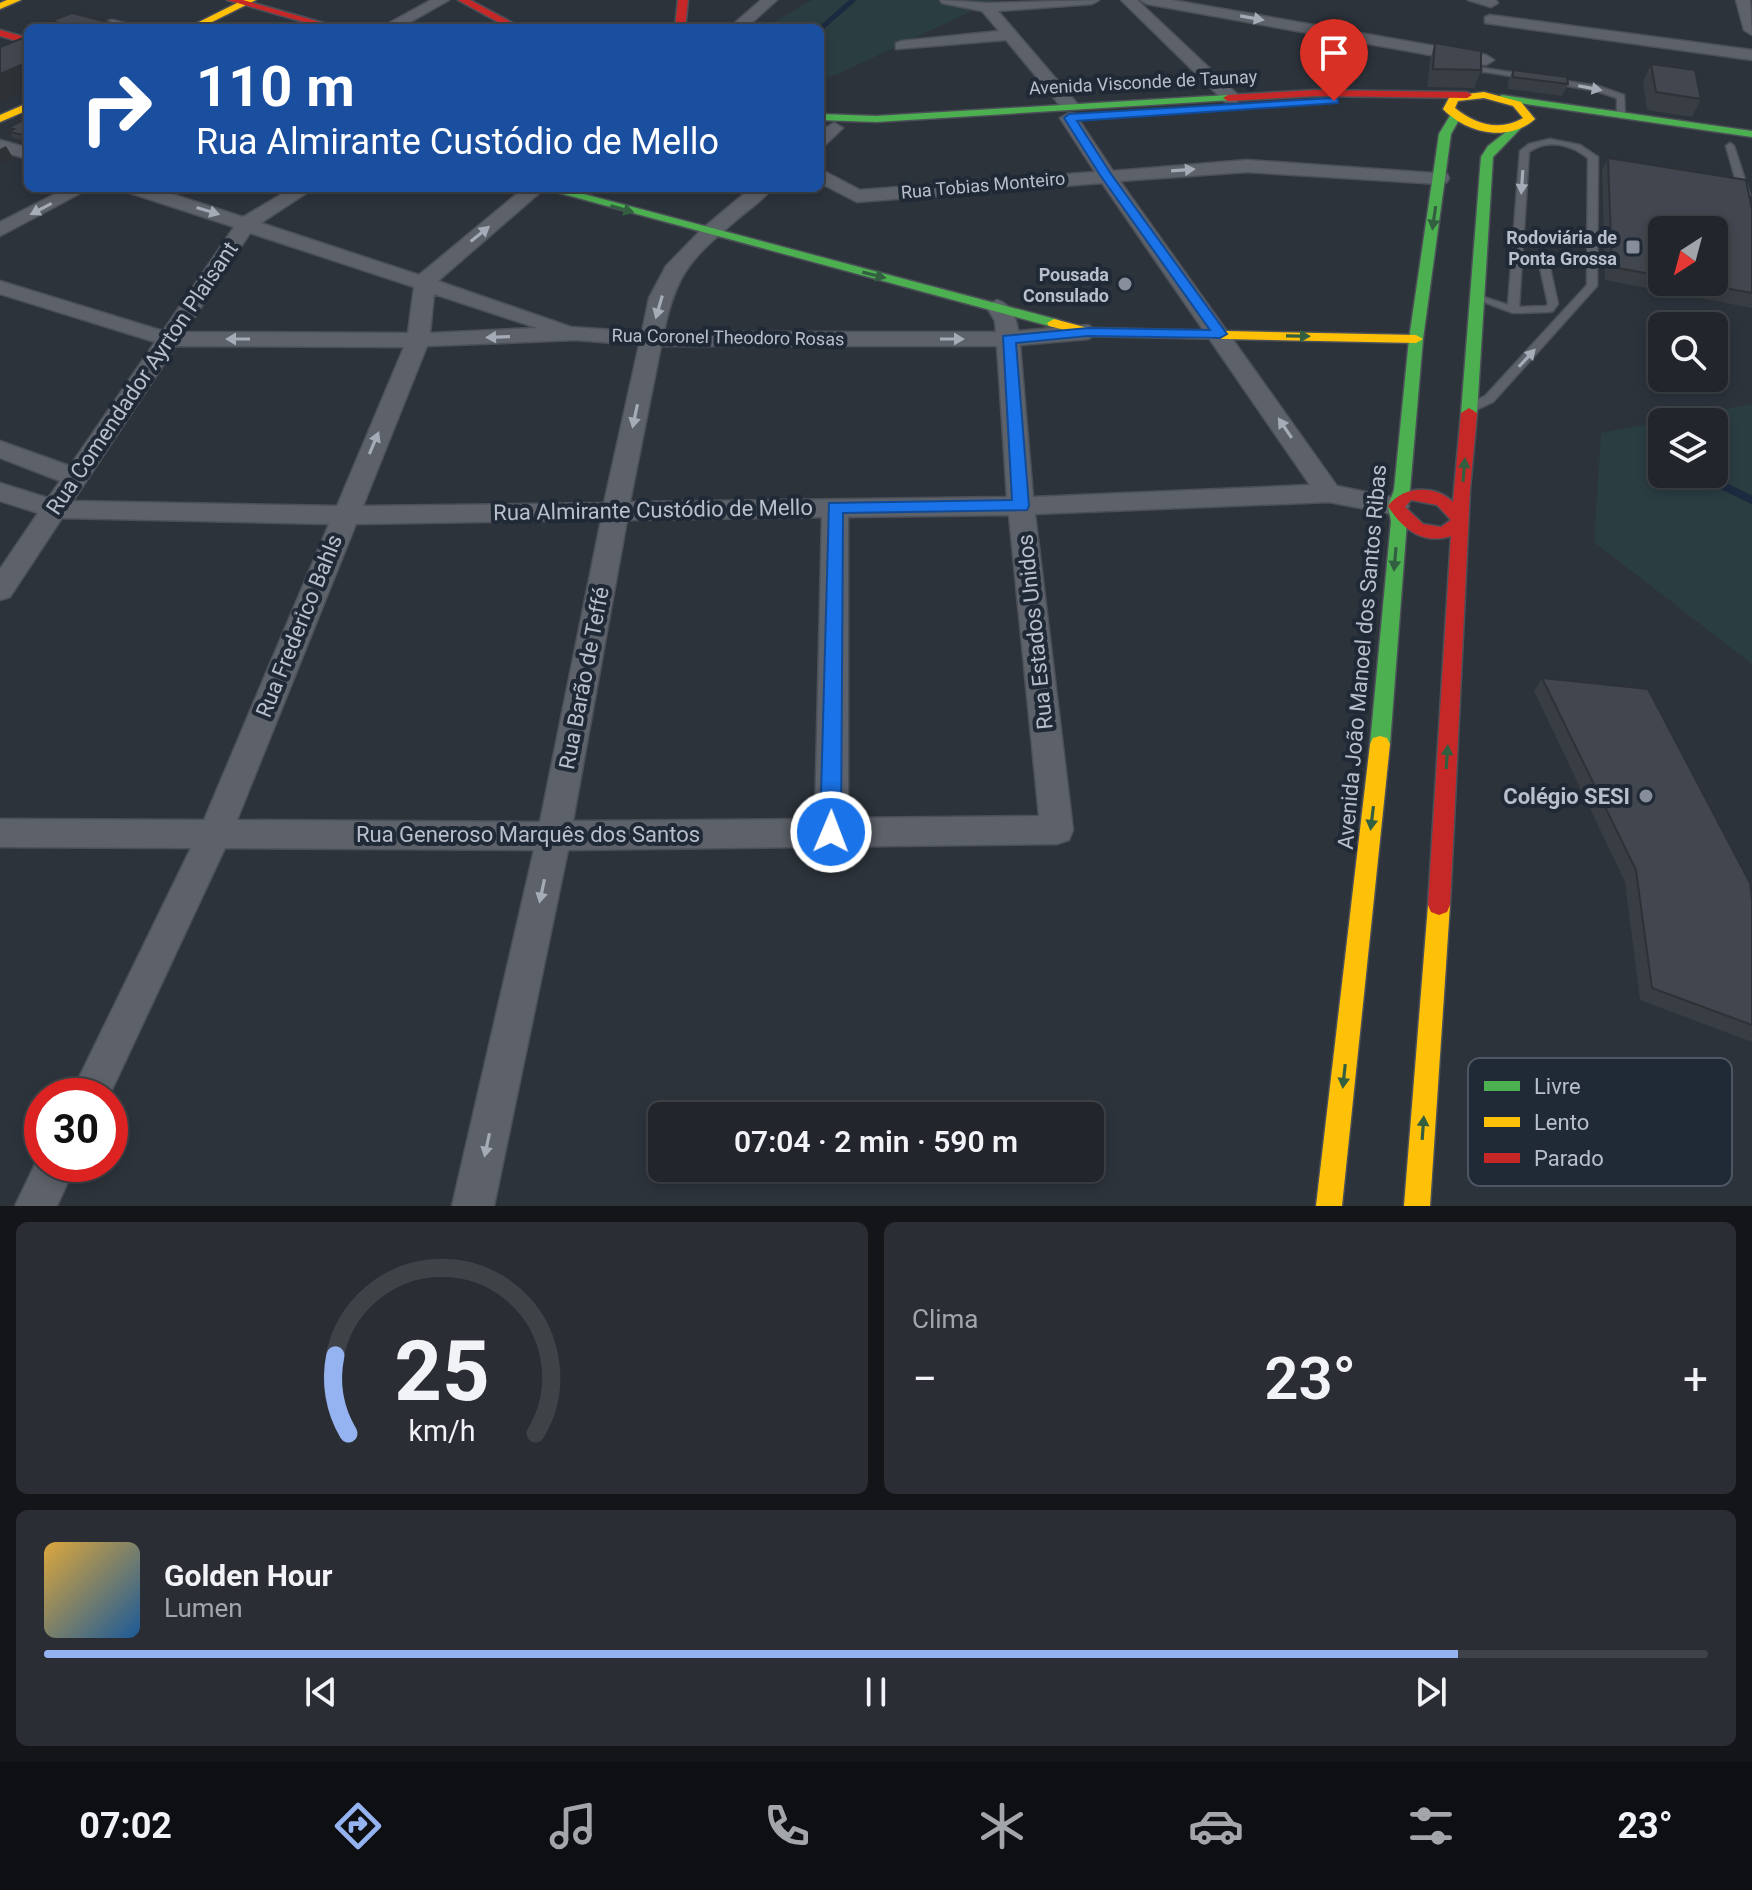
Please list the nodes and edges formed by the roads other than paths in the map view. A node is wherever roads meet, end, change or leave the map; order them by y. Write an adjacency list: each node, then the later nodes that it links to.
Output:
1 (16, 0): 13 (main road)
2 (442, 0): 17 (street)
3 (463, 0): 18 (main road)
4 (683, 0): 19 (main road)
5 (770, 0): 20 (street)
6 (947, 0): 14 (street)
7 (1092, 0): 14 (street)
8 (1128, 0): 29 (street)
9 (1147, 0): 26 (street, one-way to 26)
10 (1743, 0): 21 (street)
11 (242, 1): 15 (main road); 16 (main road)
12 (1486, 1): 26 (street)
13 (0, 6)
14 (987, 7): 23 (street)
15 (199, 24)
16 (322, 24)
17 (396, 24)
18 (509, 24)
19 (680, 24)
20 (742, 24)
21 (1752, 30)
22 (0, 33): 24 (main road)
23 (1010, 35): 25 (street); 32 (street)
24 (24, 40)
25 (902, 46)
26 (1487, 46): 27 (street); 28 (street); 34 (lane, one-way to 34)
27 (1752, 55)
28 (1484, 96): 29 (main road, Avenida Visconde de Taunay); 33 (main road); 34 (main road, Avenida Visconde de Taunay); 36 (main road)
29 (1231, 98): 32 (main road, Avenida Visconde de Taunay)
30 (24, 108): 35 (main road)
31 (1418, 110): 32 (main road, Avenida Visconde de Taunay); 33 (main road, Avenida Visconde de Taunay); 38 (main road)
32 (1069, 112): 37 (main road, Avenida Visconde de Taunay); 43 (street)
33 (1454, 114): 36 (main road, Avenida Visconde de Taunay); 38 (main road, Avenida João Manoel dos Santos Ribas)
34 (1621, 115): 39 (main road, Avenida Visconde de Taunay)
35 (0, 119)
36 (1518, 127): 42 (main road, Avenida Visconde de Taunay); 59 (main road)
37 (824, 128)
38 (1445, 134): 45 (main road, Avenida João Manoel dos Santos Ribas)
39 (1752, 134)
40 (0, 145): 41 (street)
41 (24, 153)
42 (1739, 153): 52 (lane)
43 (1106, 175): 44 (street, Rua Tobias Monteiro); 45 (street, Rua Tobias Monteiro, one-way to 45); 64 (street)
44 (824, 177)
45 (1440, 178): 68 (main road, Avenida João Manoel dos Santos Ribas, one-way to 68)
46 (73, 192): 54 (street, one-way to 54)
47 (147, 192): 53 (street, one-way to 53)
48 (298, 192): 53 (street, Rua Comendador Ayrton Plaisant)
49 (531, 192): 57 (street, one-way to 49)
50 (561, 192): 55 (main road, one-way to 55)
51 (758, 192): 55 (street, Rua Barão de Teffé)
52 (1746, 205)
53 (247, 223): 57 (street); 65 (street, Rua Comendador Ayrton Plaisant)
54 (0, 230)
55 (709, 233): 60 (main road, one-way to 60); 66 (street, Rua Barão de Teffé, one-way to 66)
56 (1544, 263): 61 (lane)
57 (425, 281): 63 (street); 69 (street, Rua Frederico Bahls)
58 (0, 287): 65 (street, Rua Coronel Theodoro Rosas)
59 (1478, 298): 61 (lane); 70 (main road)
60 (997, 306): 62 (main road); 67 (street, Rua Estados Unidos)
61 (1513, 310): 70 (lane, one-way to 61)
62 (1088, 332): 64 (main road, Rua Coronel Theodoro Rosas); 67 (street, Rua Coronel Theodoro Rosas)
63 (576, 333): 66 (street, Rua Coronel Theodoro Rosas); 69 (street, Rua Coronel Theodoro Rosas, one-way to 69)
64 (1220, 334): 68 (main road, Rua Coronel Theodoro Rosas, one-way to 68); 74 (street, one-way to 64)
65 (167, 339): 69 (street, Rua Coronel Theodoro Rosas, one-way to 65); 72 (street, Rua Comendador Ayrton Plaisant)
66 (650, 339): 67 (street, Rua Coronel Theodoro Rosas, one-way to 67); 79 (street, Rua Barão de Teffé, one-way to 79)
67 (1008, 339): 75 (street, Rua Estados Unidos)
68 (1416, 339): 76 (main road, Avenida João Manoel dos Santos Ribas)
69 (418, 340): 80 (street, Rua Frederico Bahls, one-way to 69)
70 (1469, 408): 81 (main road, one-way to 70)
71 (0, 449): 72 (street)
72 (74, 477): 78 (street, Rua Comendador Ayrton Plaisant)
73 (0, 492): 78 (street, Rua Almirante Custódio de Mello)
74 (1329, 493): 75 (street, Rua Almirante Custódio de Mello); 76 (street, Rua Almirante Custódio de Mello)
75 (1021, 506): 77 (street, Rua Almirante Custódio de Mello); 83 (street, Rua Estados Unidos)
76 (1396, 506): 81 (main road); 81 (main road); 92 (main road, Avenida João Manoel dos Santos Ribas, one-way to 92)
77 (835, 507): 79 (street, Rua Almirante Custódio de Mello); 84 (street)
78 (53, 509): 80 (street, Rua Almirante Custódio de Mello); 82 (street, Rua Comendador Ayrton Plaisant)
79 (616, 509): 80 (street, Rua Almirante Custódio de Mello); 87 (street, Rua Barão de Teffé)
80 (344, 515): 86 (street, Rua Frederico Bahls)
81 (1461, 521): 93 (main road, one-way to 81)
82 (0, 590)
83 (1057, 830): 84 (street, Rua Generoso Marquês dos Santos)
84 (831, 832): 87 (street, Rua Generoso Marquês dos Santos)
85 (0, 833): 86 (street, Rua Generoso Marquês dos Santos)
86 (215, 834): 87 (street, Rua Generoso Marquês dos Santos); 88 (street, Rua Frederico Bahls)
87 (554, 836): 91 (street, Rua Barão de Teffé, one-way to 91)
88 (98, 1078)
89 (47, 1182): 90 (street)
90 (36, 1206)
91 (473, 1206)
92 (1329, 1206)
93 (1417, 1206)

